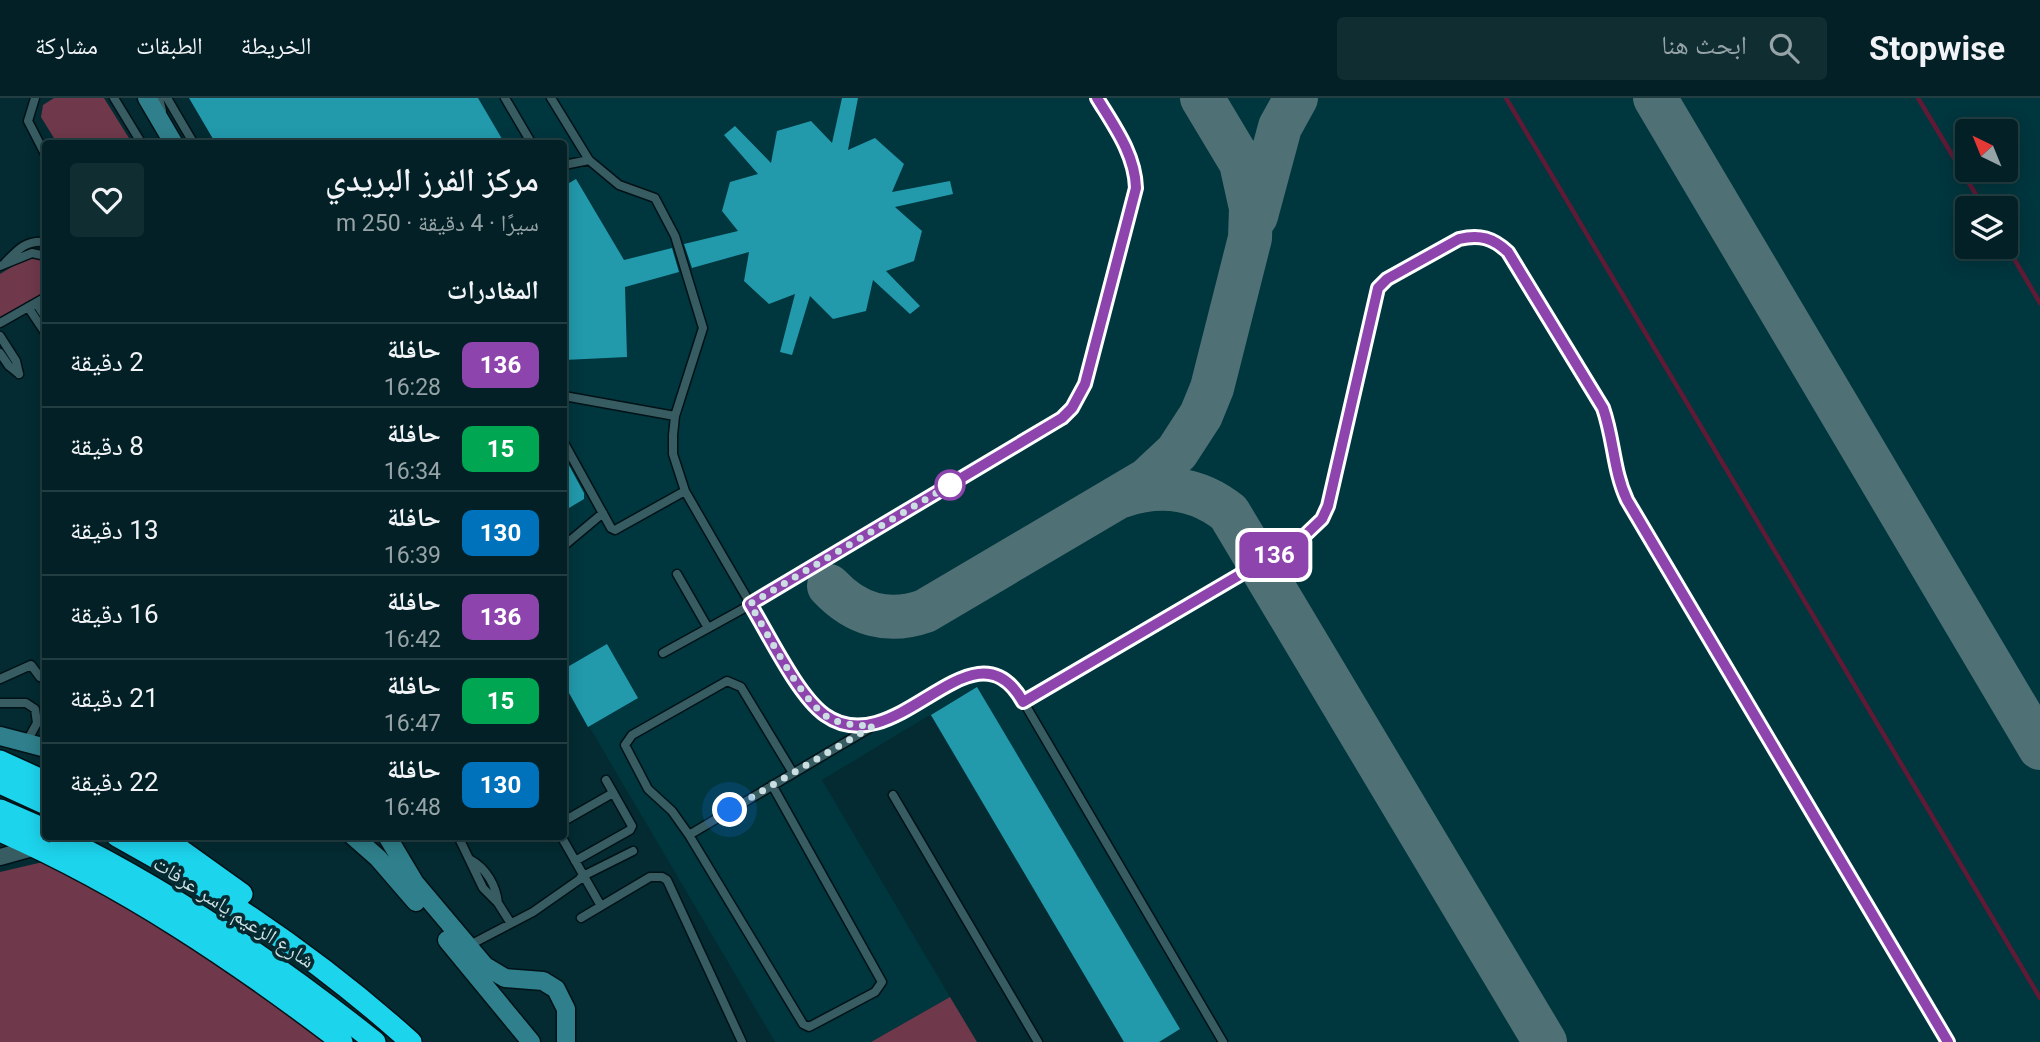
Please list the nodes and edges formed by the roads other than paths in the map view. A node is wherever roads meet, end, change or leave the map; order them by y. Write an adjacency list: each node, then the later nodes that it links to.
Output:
1 (35, 98): 14 (lane)
2 (114, 98): 10 (lane)
3 (147, 98): 9 (street)
4 (159, 98): 9 (lane)
5 (167, 98): 12 (lane)
6 (505, 98): 13 (lane)
7 (551, 98): 15 (lane)
8 (1097, 98): 31 (lane)
9 (159, 118): 11 (street)
10 (140, 140)
11 (172, 140)
12 (192, 140)
13 (530, 140)
14 (42, 148)
15 (589, 160): 16 (lane); 25 (lane)
16 (567, 164)
17 (42, 242): 19 (lane)
18 (42, 255): 19 (lane)
19 (3, 265)
20 (39, 303): 21 (lane)
21 (0, 323)
22 (0, 336): 23 (lane)
23 (0, 353)
24 (567, 397): 25 (lane)
25 (676, 416): 27 (lane)
26 (567, 448): 28 (lane)
27 (685, 491): 28 (lane); 31 (lane)
28 (603, 513): 29 (lane)
29 (567, 543)
30 (677, 574): 32 (lane)
31 (750, 604): 32 (lane); 38 (lane)
32 (708, 628): 33 (lane)
33 (663, 653)
34 (42, 678): 35 (lane)
35 (0, 679)
36 (1023, 702): 38 (lane); 80 (lane); 81 (lane)
37 (0, 703): 40 (lane)
38 (873, 726): 43 (lane)
39 (0, 736): 40 (street)
40 (25, 744): 41 (street)
41 (42, 747)
42 (0, 761): 44 (highway)
43 (793, 773): 47 (lane); 54 (lane)
44 (42, 780)
45 (606, 780): 48 (lane)
46 (0, 783): 50 (highway)
47 (772, 785): 54 (lane); 54 (lane)
48 (613, 793): 52 (lane); 66 (lane)
49 (893, 795): 79 (lane)
50 (42, 802)
51 (0, 810): 55 (highway)
52 (567, 819)
53 (0, 831): 55 (highway)
54 (689, 835)
55 (41, 839): 65 (street)
56 (43, 840): 73 (highway)
57 (66, 840): 74 (highway, شارع الزعيم ياسر عرفات)
58 (124, 840): 72 (highway, شارع الزعيم ياسر عرفات)
59 (162, 840): 72 (highway)
60 (357, 840): 71 (street)
61 (389, 840): 71 (street)
62 (459, 840): 70 (lane)
63 (563, 840): 66 (lane)
64 (633, 851): 67 (lane)
65 (0, 858)
66 (575, 861): 67 (lane)
67 (583, 877): 68 (lane); 70 (lane)
68 (601, 906): 69 (lane); 78 (lane)
69 (581, 918)
70 (510, 922): 71 (lane)
71 (463, 949): 76 (street); 77 (street)
72 (307, 956): 75 (highway, شارع الزعيم ياسر عرفات)
73 (342, 1042)
74 (375, 1042)
75 (411, 1042)
76 (531, 1042)
77 (566, 1042)
78 (742, 1042)
79 (1038, 1042)
80 (1223, 1042)
81 (1948, 1042)

